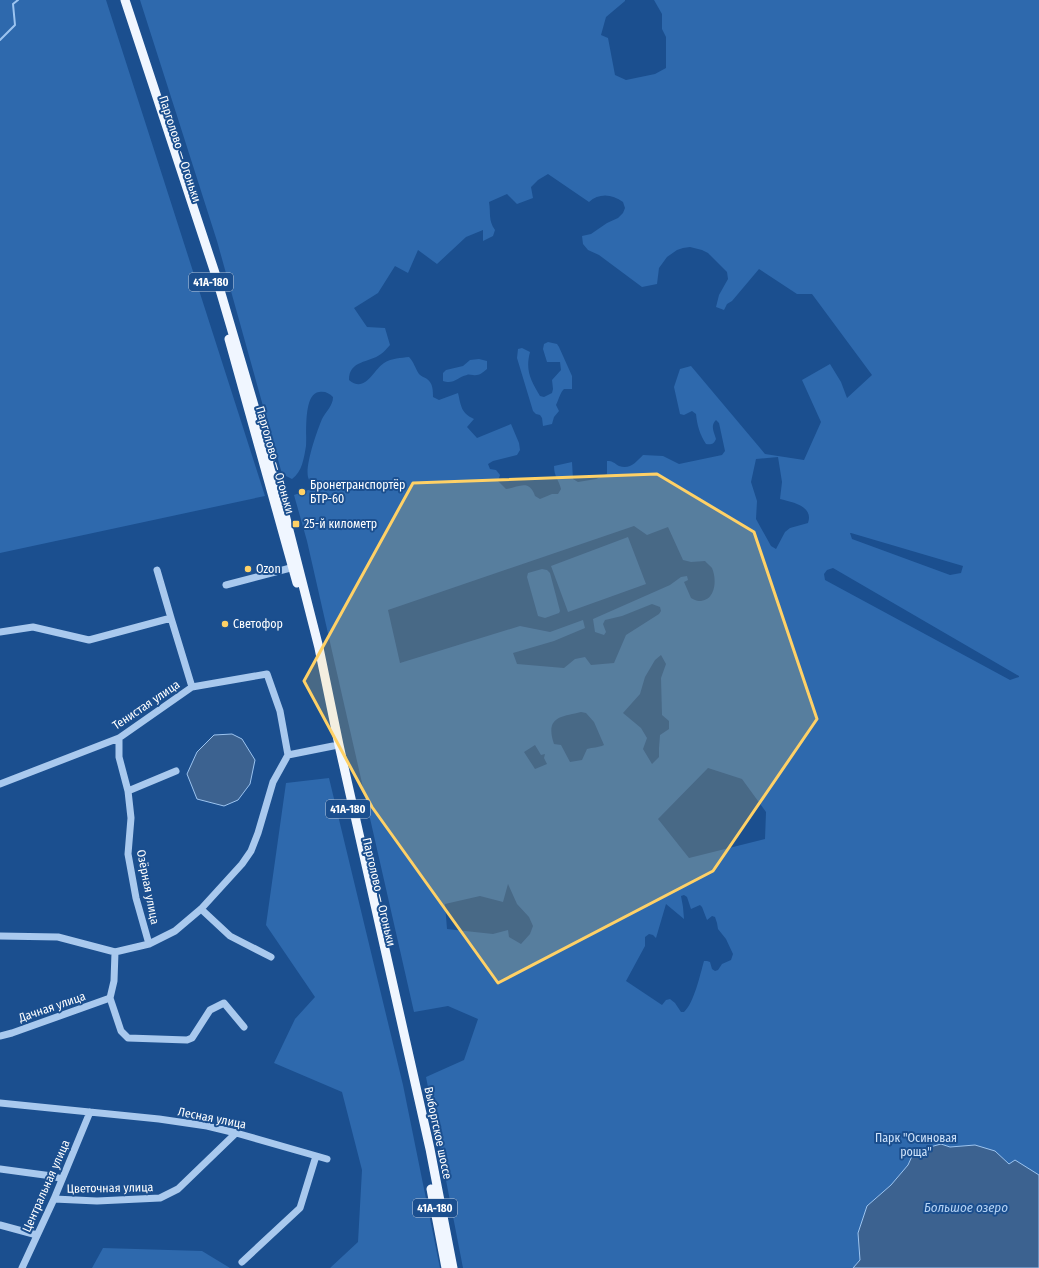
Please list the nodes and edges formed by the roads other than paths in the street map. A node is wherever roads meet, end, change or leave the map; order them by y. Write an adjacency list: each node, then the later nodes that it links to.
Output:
1 (119, 0): 3 (main road, Парголово — Огоньки / 41А-180)
2 (125, 0): 3 (main road, Парголово — Огоньки / 41А-180)
3 (295, 566): 5 (street); 10 (main road, Парголово — Огоньки / 41А-180); 23 (main road, Парголово — Огоньки / 41А-180)
4 (157, 570): 6 (street, Тенистая улица)
5 (226, 585)
6 (171, 618): 7 (street); 8 (street, Тенистая улица)
7 (0, 632)
8 (192, 687): 9 (street, Тенистая улица); 11 (street)
9 (119, 738): 13 (street, Тенистая улица); 14 (street, Озёрная улица)
10 (333, 746): 11 (street); 23 (main road, Парголово — Огоньки / 41А-180)
11 (288, 755): 15 (street)
12 (176, 771): 14 (street)
13 (0, 784)
14 (128, 791): 17 (street, Озёрная улица)
15 (201, 909): 17 (street); 19 (street)
16 (0, 936): 18 (street)
17 (149, 944): 18 (street)
18 (115, 952): 20 (street)
19 (271, 957)
20 (110, 998): 21 (street); 22 (street, Дачная улица)
21 (244, 1027)
22 (0, 1036)
23 (405, 1051): 36 (main road, Выборгское шоссе / 41А-180); 37 (main road, Выборгское шоссе / 41А-180)
24 (0, 1103): 25 (street, Лесная улица)
25 (90, 1112): 26 (street, Лесная улица); 30 (street, Центральная улица)
26 (236, 1133): 27 (street, Лесная улица); 31 (street, Цветочная улица)
27 (316, 1156): 28 (street, Лесная улица); 34 (street)
28 (327, 1159)
29 (0, 1169): 30 (street)
30 (62, 1179): 31 (street, Центральная улица)
31 (54, 1199): 33 (street, Центральная улица)
32 (0, 1226): 33 (street)
33 (37, 1235): 35 (street, Центральная улица)
34 (242, 1262)
35 (22, 1268)
36 (446, 1268)
37 (453, 1268)

